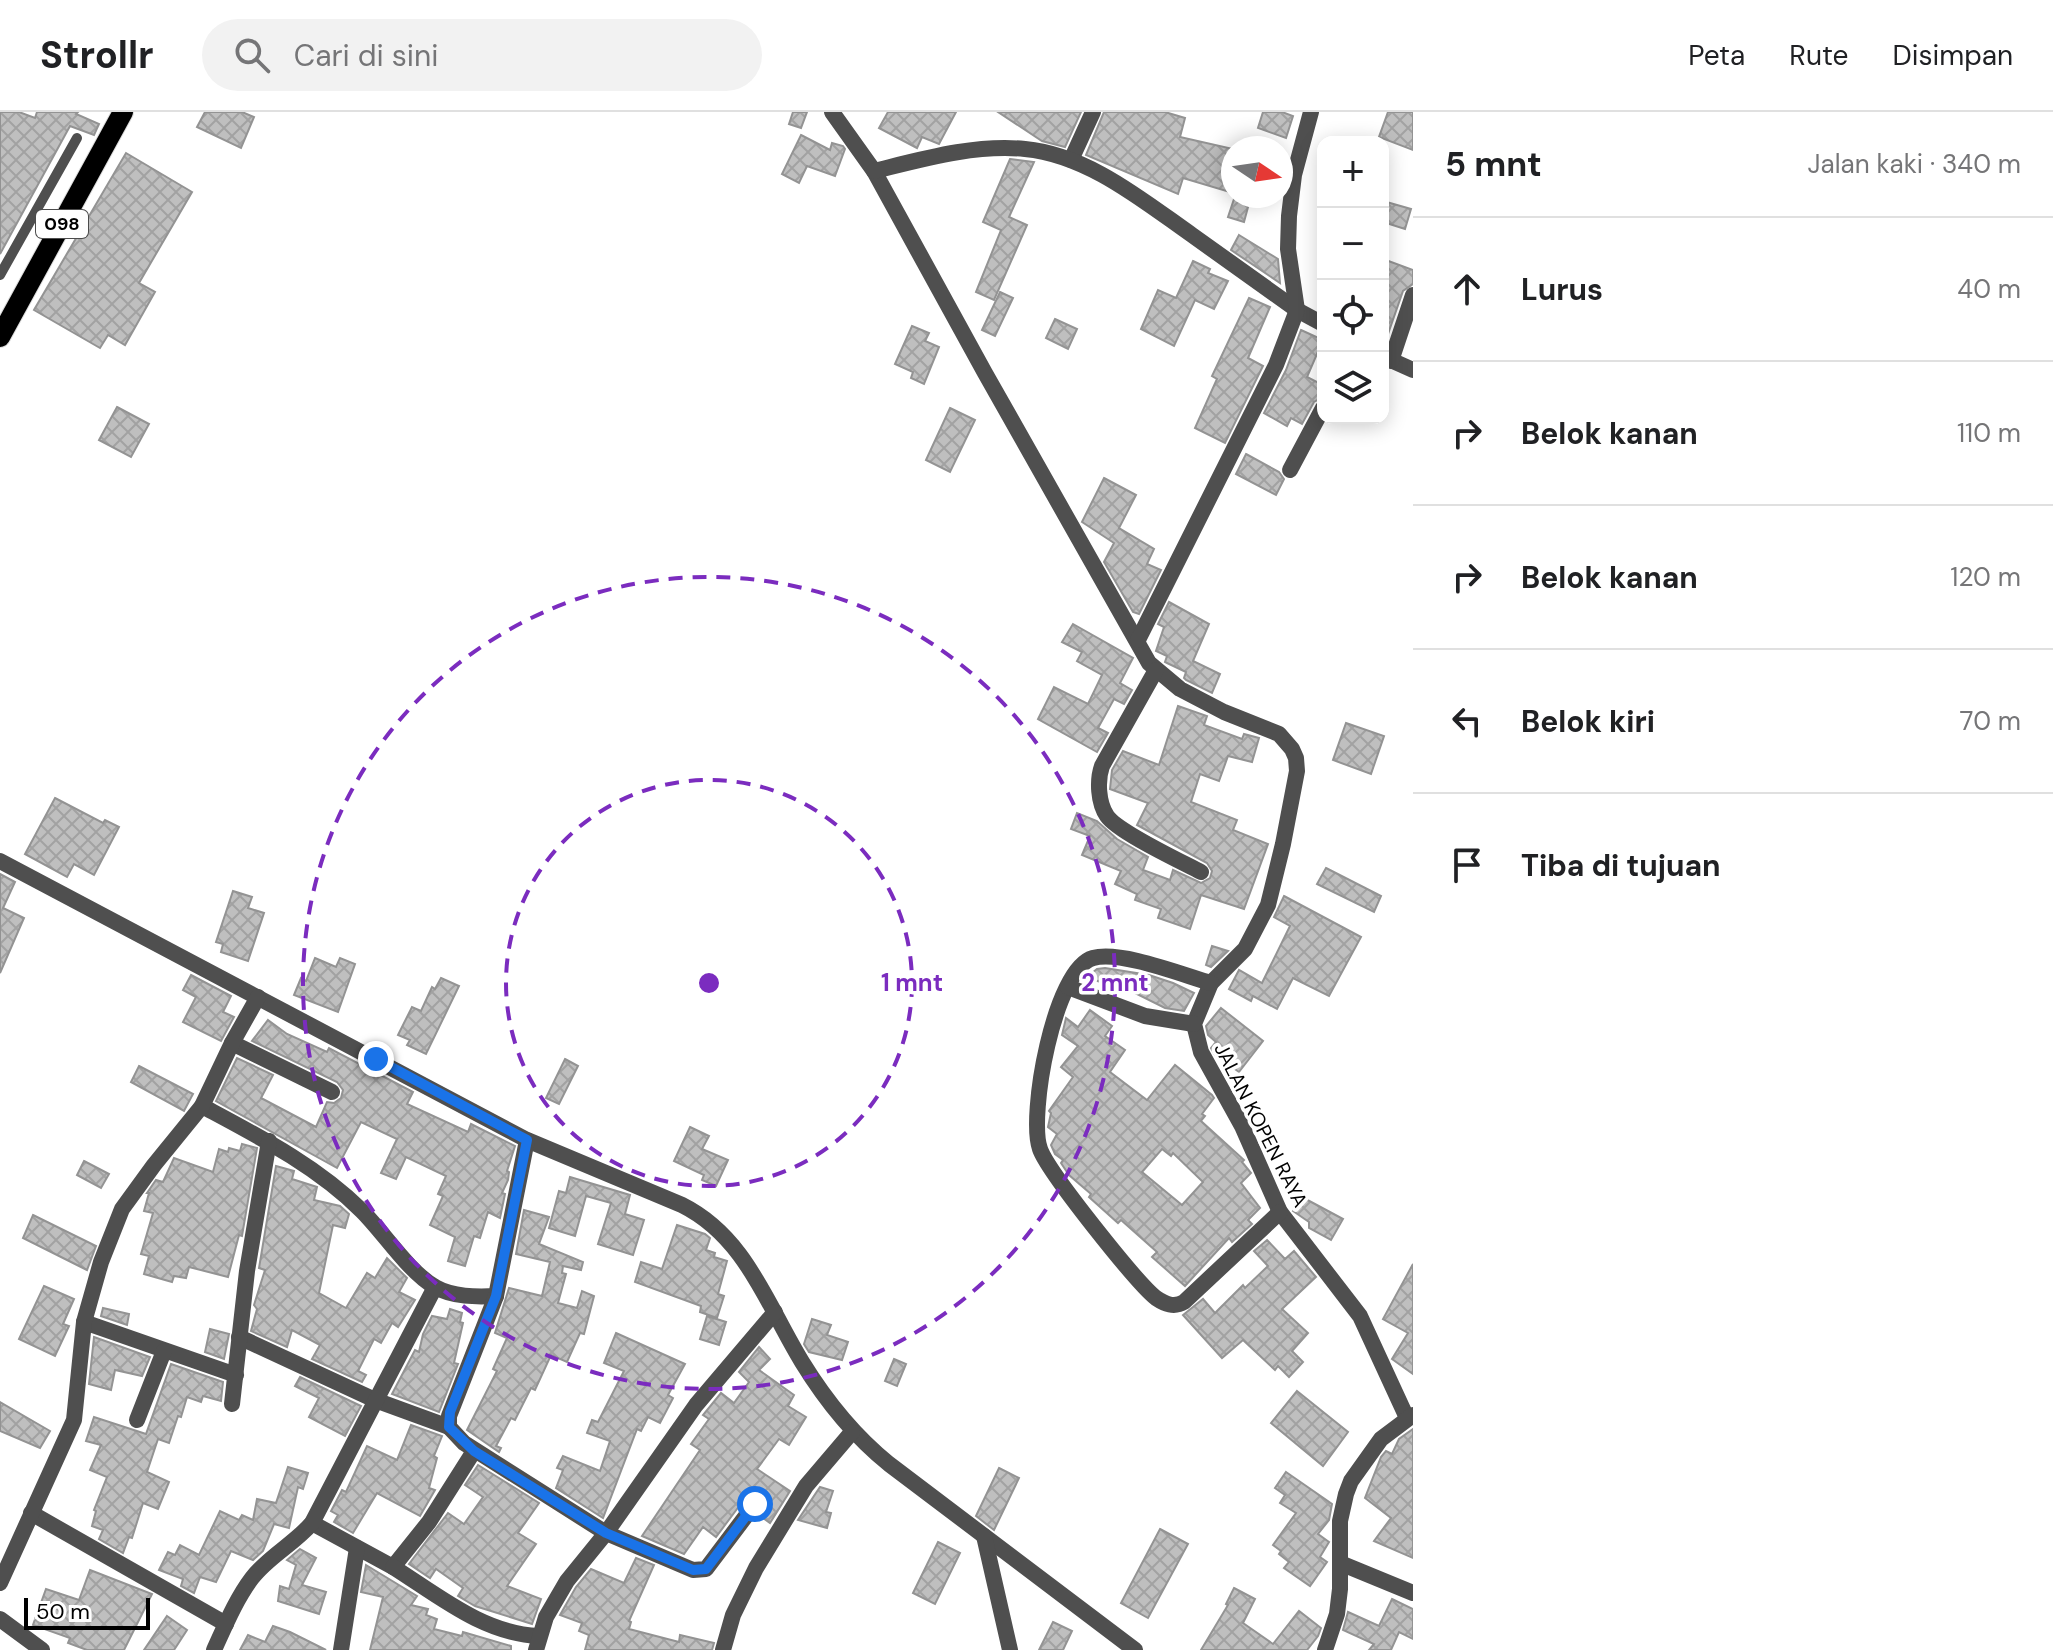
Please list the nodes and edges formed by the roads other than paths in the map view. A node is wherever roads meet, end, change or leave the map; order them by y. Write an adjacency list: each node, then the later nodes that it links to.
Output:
1 (123, 112): 11 (main road, 098)
2 (832, 112): 7 (street, JALAN KOPEN RAYA)
3 (1093, 112): 6 (street)
4 (1311, 112): 10 (street)
5 (77, 138): 8 (lane)
6 (1071, 160): 7 (street); 10 (street)
7 (874, 171): 19 (street, JALAN KOPEN RAYA)
8 (0, 275)
9 (1413, 295): 14 (street)
10 (1297, 310): 12 (street); 19 (street)
11 (6, 312): 13 (main road, 098)
12 (1317, 321)
13 (0, 337)
14 (1389, 353)
15 (1389, 359): 16 (street)
16 (1413, 370)
17 (1317, 419): 18 (street)
18 (1290, 470)
19 (1138, 640): 20 (street, JALAN KOPEN RAYA)
20 (1156, 670): 22 (street); 23 (street, JALAN KOPEN RAYA)
21 (0, 861): 25 (street)
22 (1201, 872)
23 (1211, 983): 24 (street); 26 (street, JALAN KOPEN RAYA)
24 (1068, 987): 26 (street); 32 (street)
25 (258, 997): 27 (street); 30 (street)
26 (1194, 1024): 32 (street, JALAN KOPEN RAYA)
27 (232, 1043): 28 (street); 29 (street)
28 (332, 1092)
29 (202, 1106): 31 (street); 36 (street)
30 (527, 1140): 34 (street); 35 (street)
31 (269, 1141): 33 (street); 37 (street)
32 (1280, 1212): 42 (street, JALAN KOPEN RAYA)
33 (435, 1287): 34 (street); 40 (street)
34 (496, 1296): 44 (street)
35 (775, 1312): 45 (street); 50 (street)
36 (84, 1322): 38 (street); 48 (street)
37 (239, 1337): 39 (street); 40 (street)
38 (164, 1351): 39 (street); 43 (street)
39 (236, 1375): 41 (street)
40 (375, 1400): 44 (street); 49 (street)
41 (232, 1404)
42 (1410, 1417): 53 (street)
43 (137, 1420)
44 (449, 1427): 46 (street)
45 (852, 1432): 51 (street); 63 (street)
46 (474, 1451): 50 (street); 54 (street)
47 (755, 1504): 50 (street)
48 (31, 1513): 55 (street); 58 (street)
49 (312, 1523): 52 (street); 58 (street)
50 (606, 1533): 59 (street)
51 (984, 1536): 64 (street); 65 (street)
52 (357, 1548): 54 (street); 62 (street)
53 (1340, 1563): 56 (street); 66 (street)
54 (393, 1567): 59 (street)
55 (0, 1583)
56 (1413, 1593)
57 (0, 1619): 60 (street)
58 (226, 1624): 61 (street)
59 (537, 1643)
60 (42, 1650)
61 (214, 1650)
62 (341, 1650)
63 (723, 1650)
64 (1010, 1650)
65 (1135, 1650)
66 (1325, 1650)

